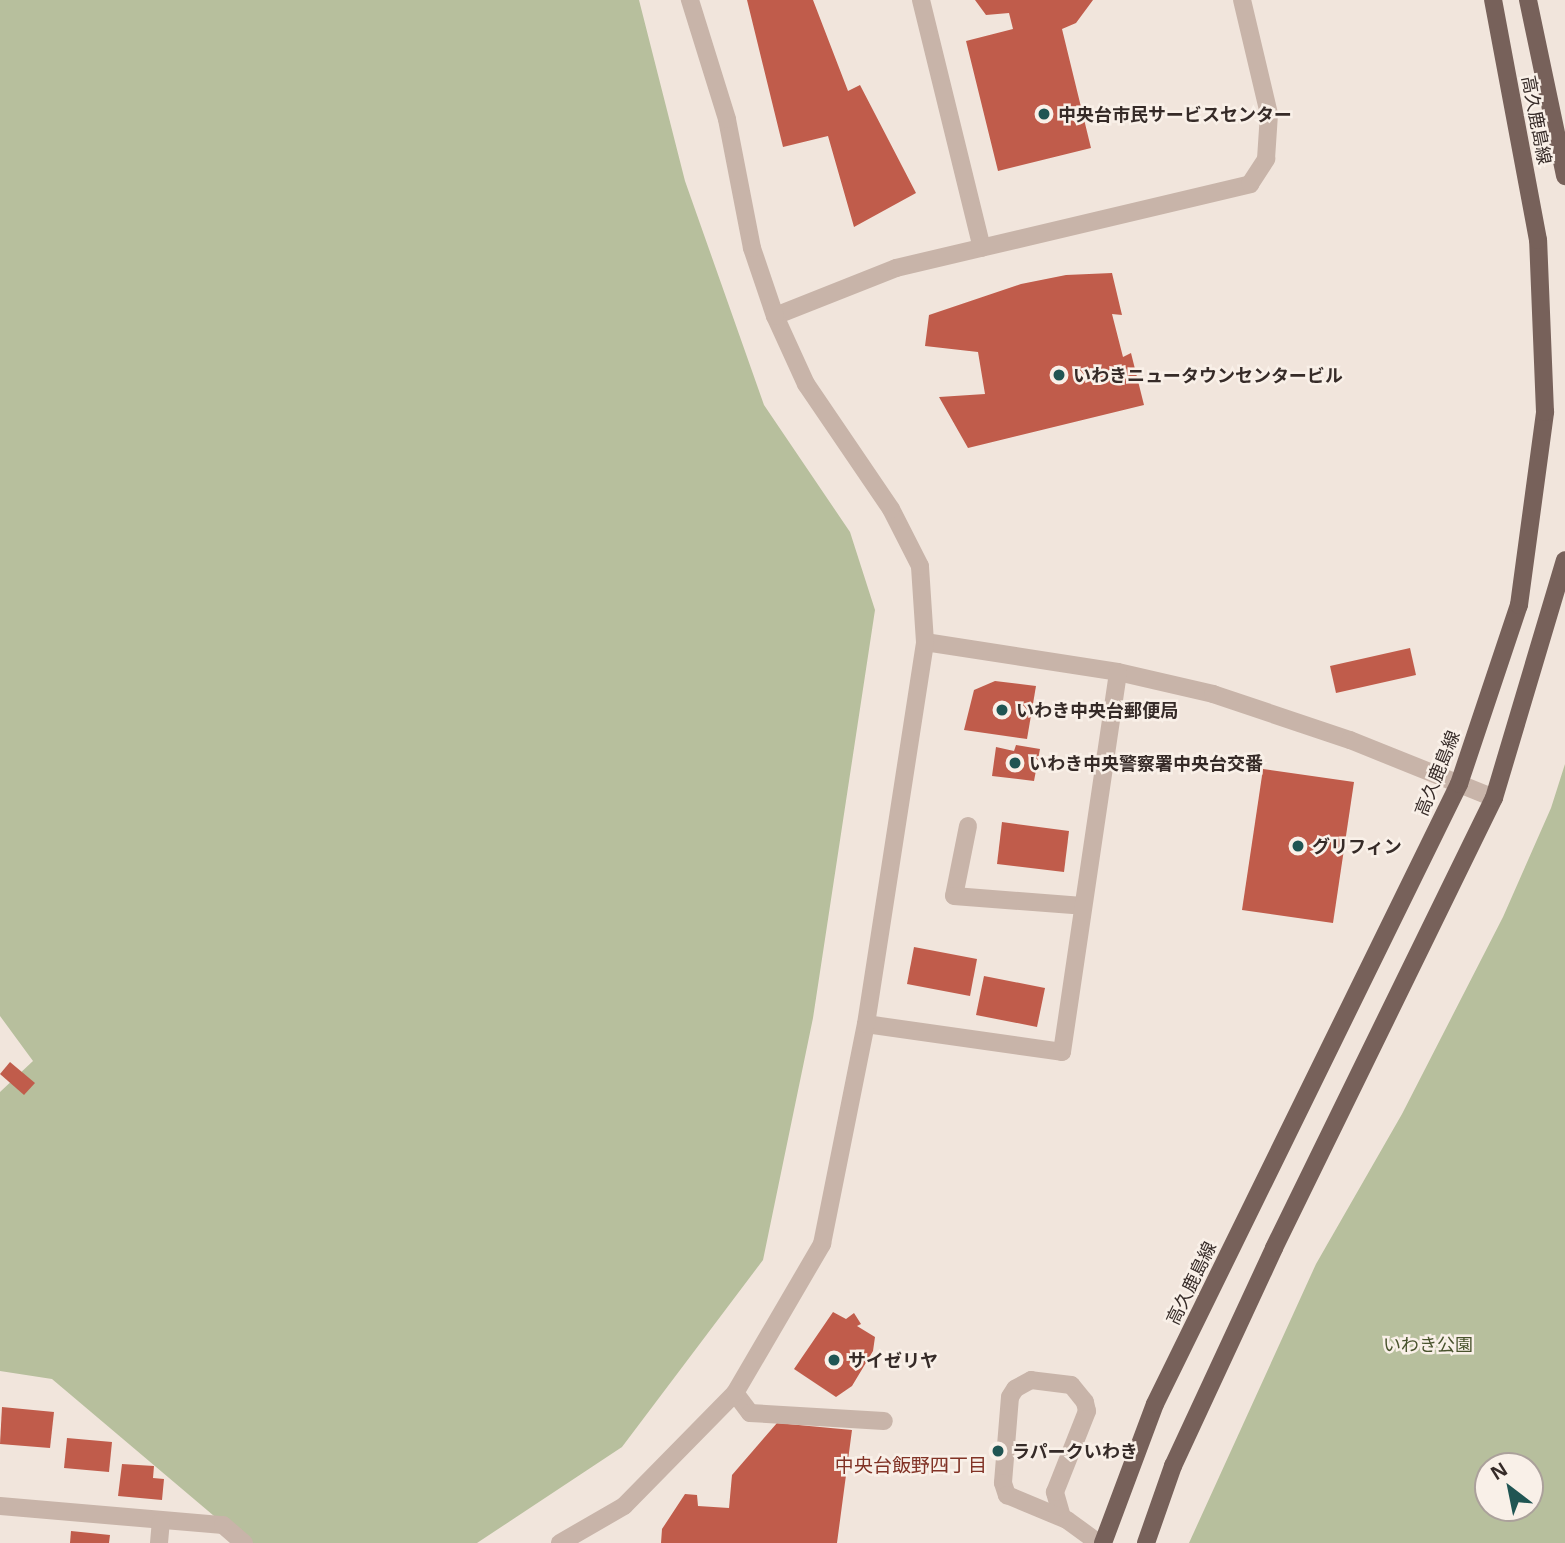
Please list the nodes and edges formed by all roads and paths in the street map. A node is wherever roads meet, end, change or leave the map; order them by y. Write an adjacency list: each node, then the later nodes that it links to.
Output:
1 (691, 0): 8 (street)
2 (921, 0): 7 (street)
3 (1242, 0): 7 (street)
4 (1493, 0): 12 (main road, 高久鹿島線)
5 (1528, 0): 6 (main road, 高久鹿島線)
6 (1565, 176)
7 (982, 248): 8 (street)
8 (775, 316): 10 (street)
9 (1565, 560): 13 (main road)
10 (925, 642): 11 (street); 16 (street)
11 (1118, 672): 12 (street); 15 (street)
12 (1459, 784): 13 (street); 25 (main road, 高久鹿島線)
13 (1494, 798): 26 (main road)
14 (968, 826): 15 (street)
15 (1083, 906): 16 (street)
16 (866, 1024): 17 (street)
17 (735, 1394): 18 (street); 24 (street)
18 (884, 1421)
19 (0, 1506): 21 (street)
20 (1062, 1517): 20 (street); 25 (street)
21 (161, 1522): 22 (street); 23 (street)
22 (159, 1543)
23 (244, 1543)
24 (561, 1543)
25 (1101, 1543)
26 (1146, 1543)

